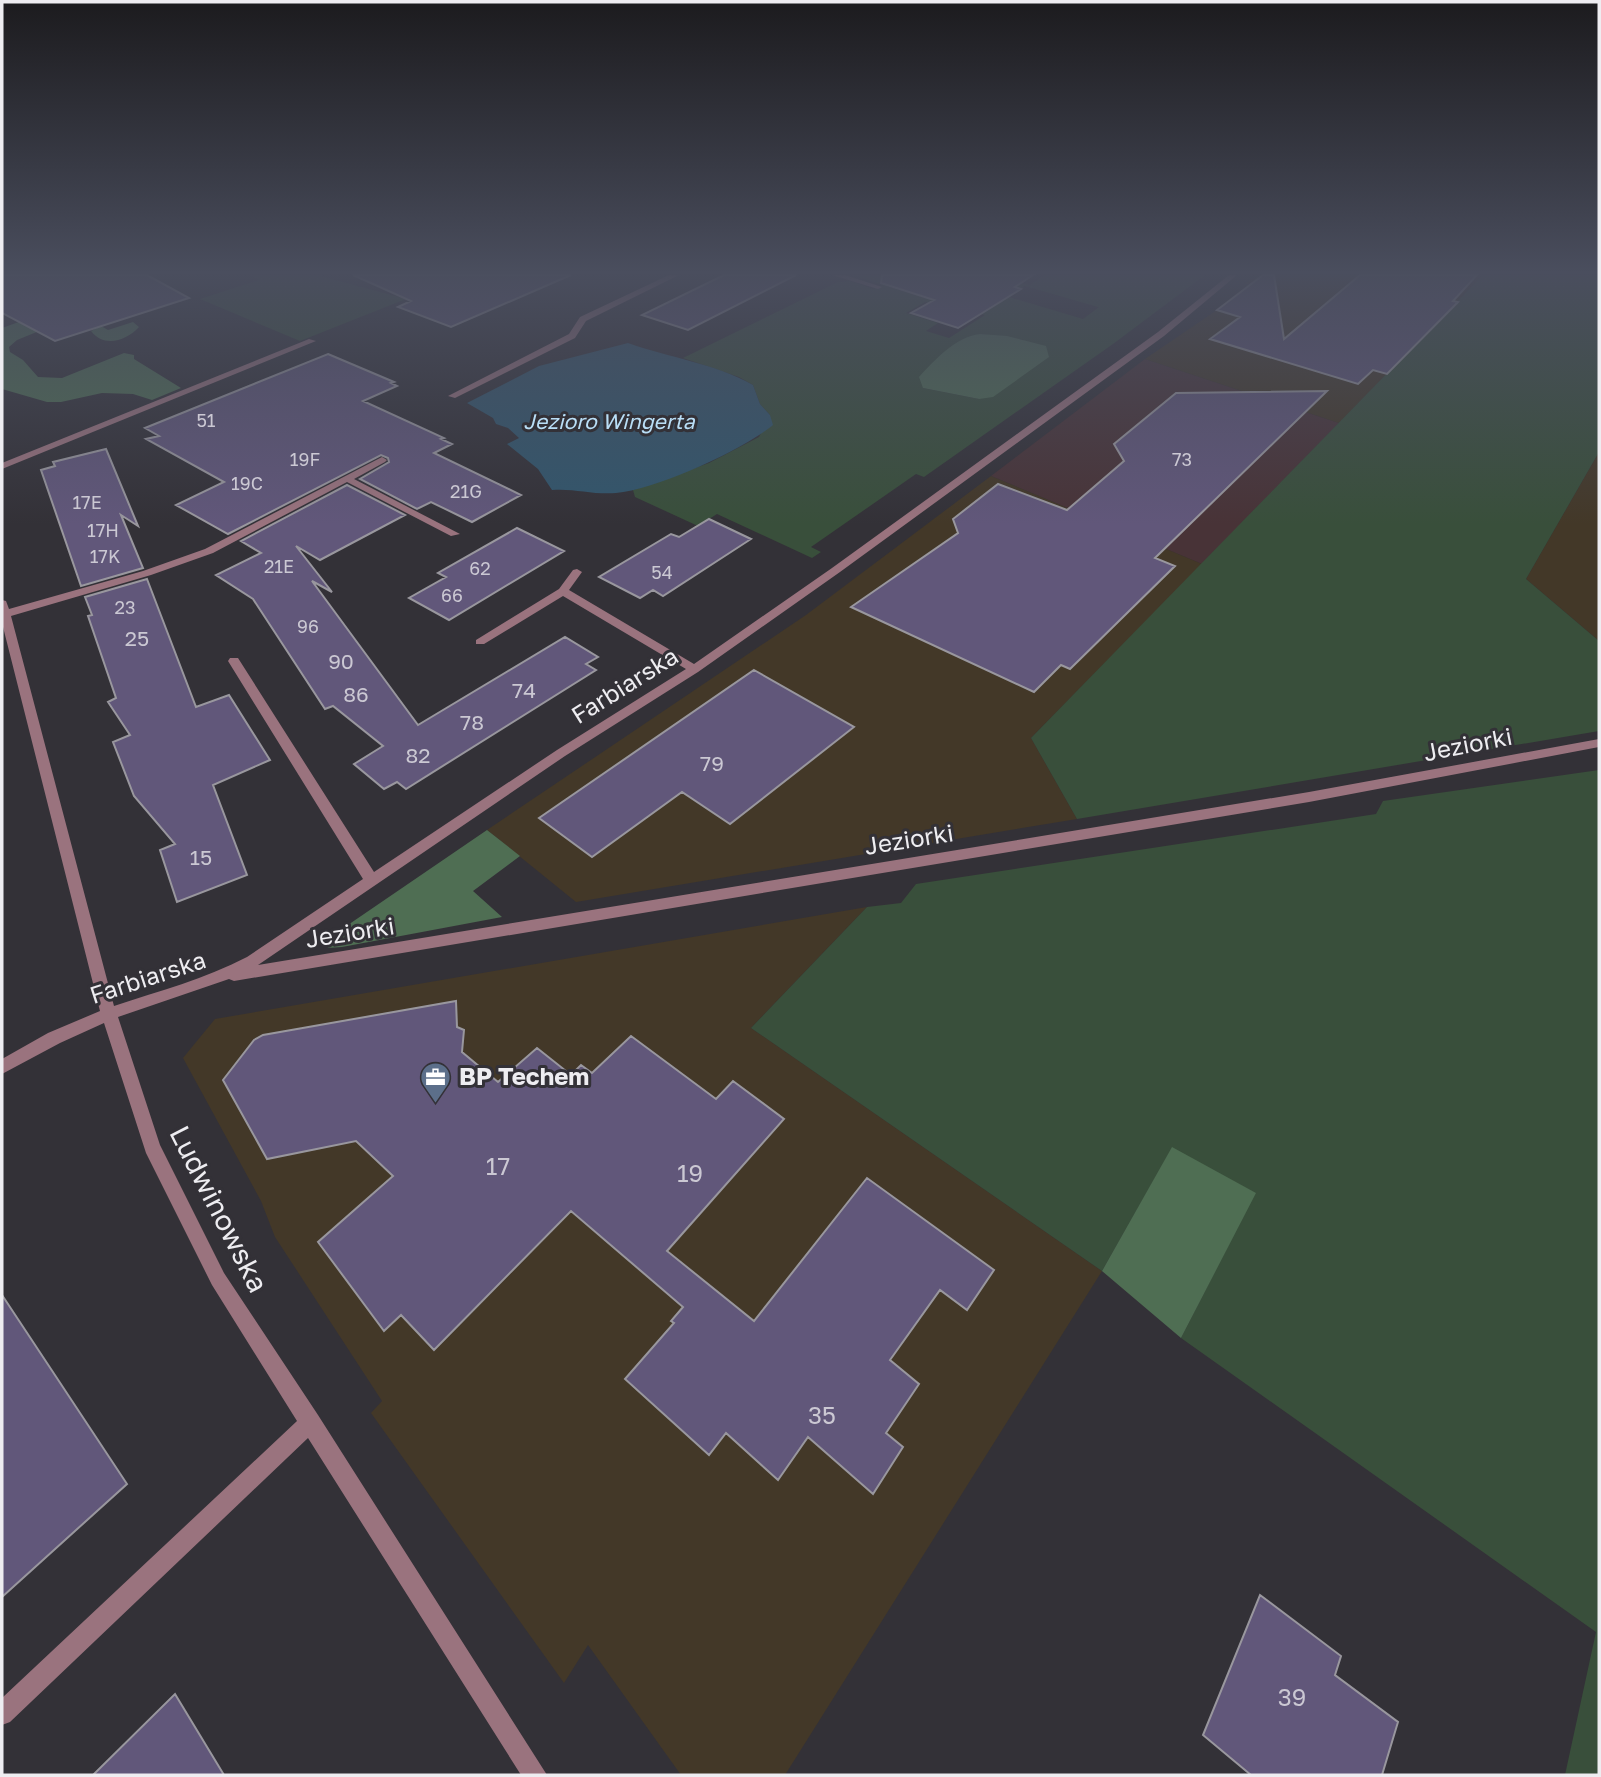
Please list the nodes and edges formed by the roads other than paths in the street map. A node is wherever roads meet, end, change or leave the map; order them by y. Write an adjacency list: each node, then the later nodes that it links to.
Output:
1 (270, 358): 6 (street)
2 (528, 358): 4 (street)
3 (1128, 358): 14 (street, Farbiarska)
4 (452, 396)
5 (382, 460): 7 (street)
6 (2, 466)
7 (349, 480): 8 (street); 11 (street)
8 (455, 534)
9 (577, 572): 10 (street)
10 (563, 591): 12 (street); 14 (street)
11 (3, 608): 18 (street, Ludwinowska)
12 (480, 642)
13 (234, 661): 16 (street)
14 (694, 670): 16 (street, Farbiarska)
15 (1599, 743): 17 (street, Jeziorki)
16 (372, 881): 17 (street, Farbiarska)
17 (226, 976): 18 (street, Farbiarska)
18 (109, 1014): 19 (street, Farbiarska); 20 (street, Ludwinowska)
19 (2, 1067)
20 (311, 1422): 21 (street); 22 (street, Ludwinowska)
21 (2, 1714)
22 (535, 1775)

